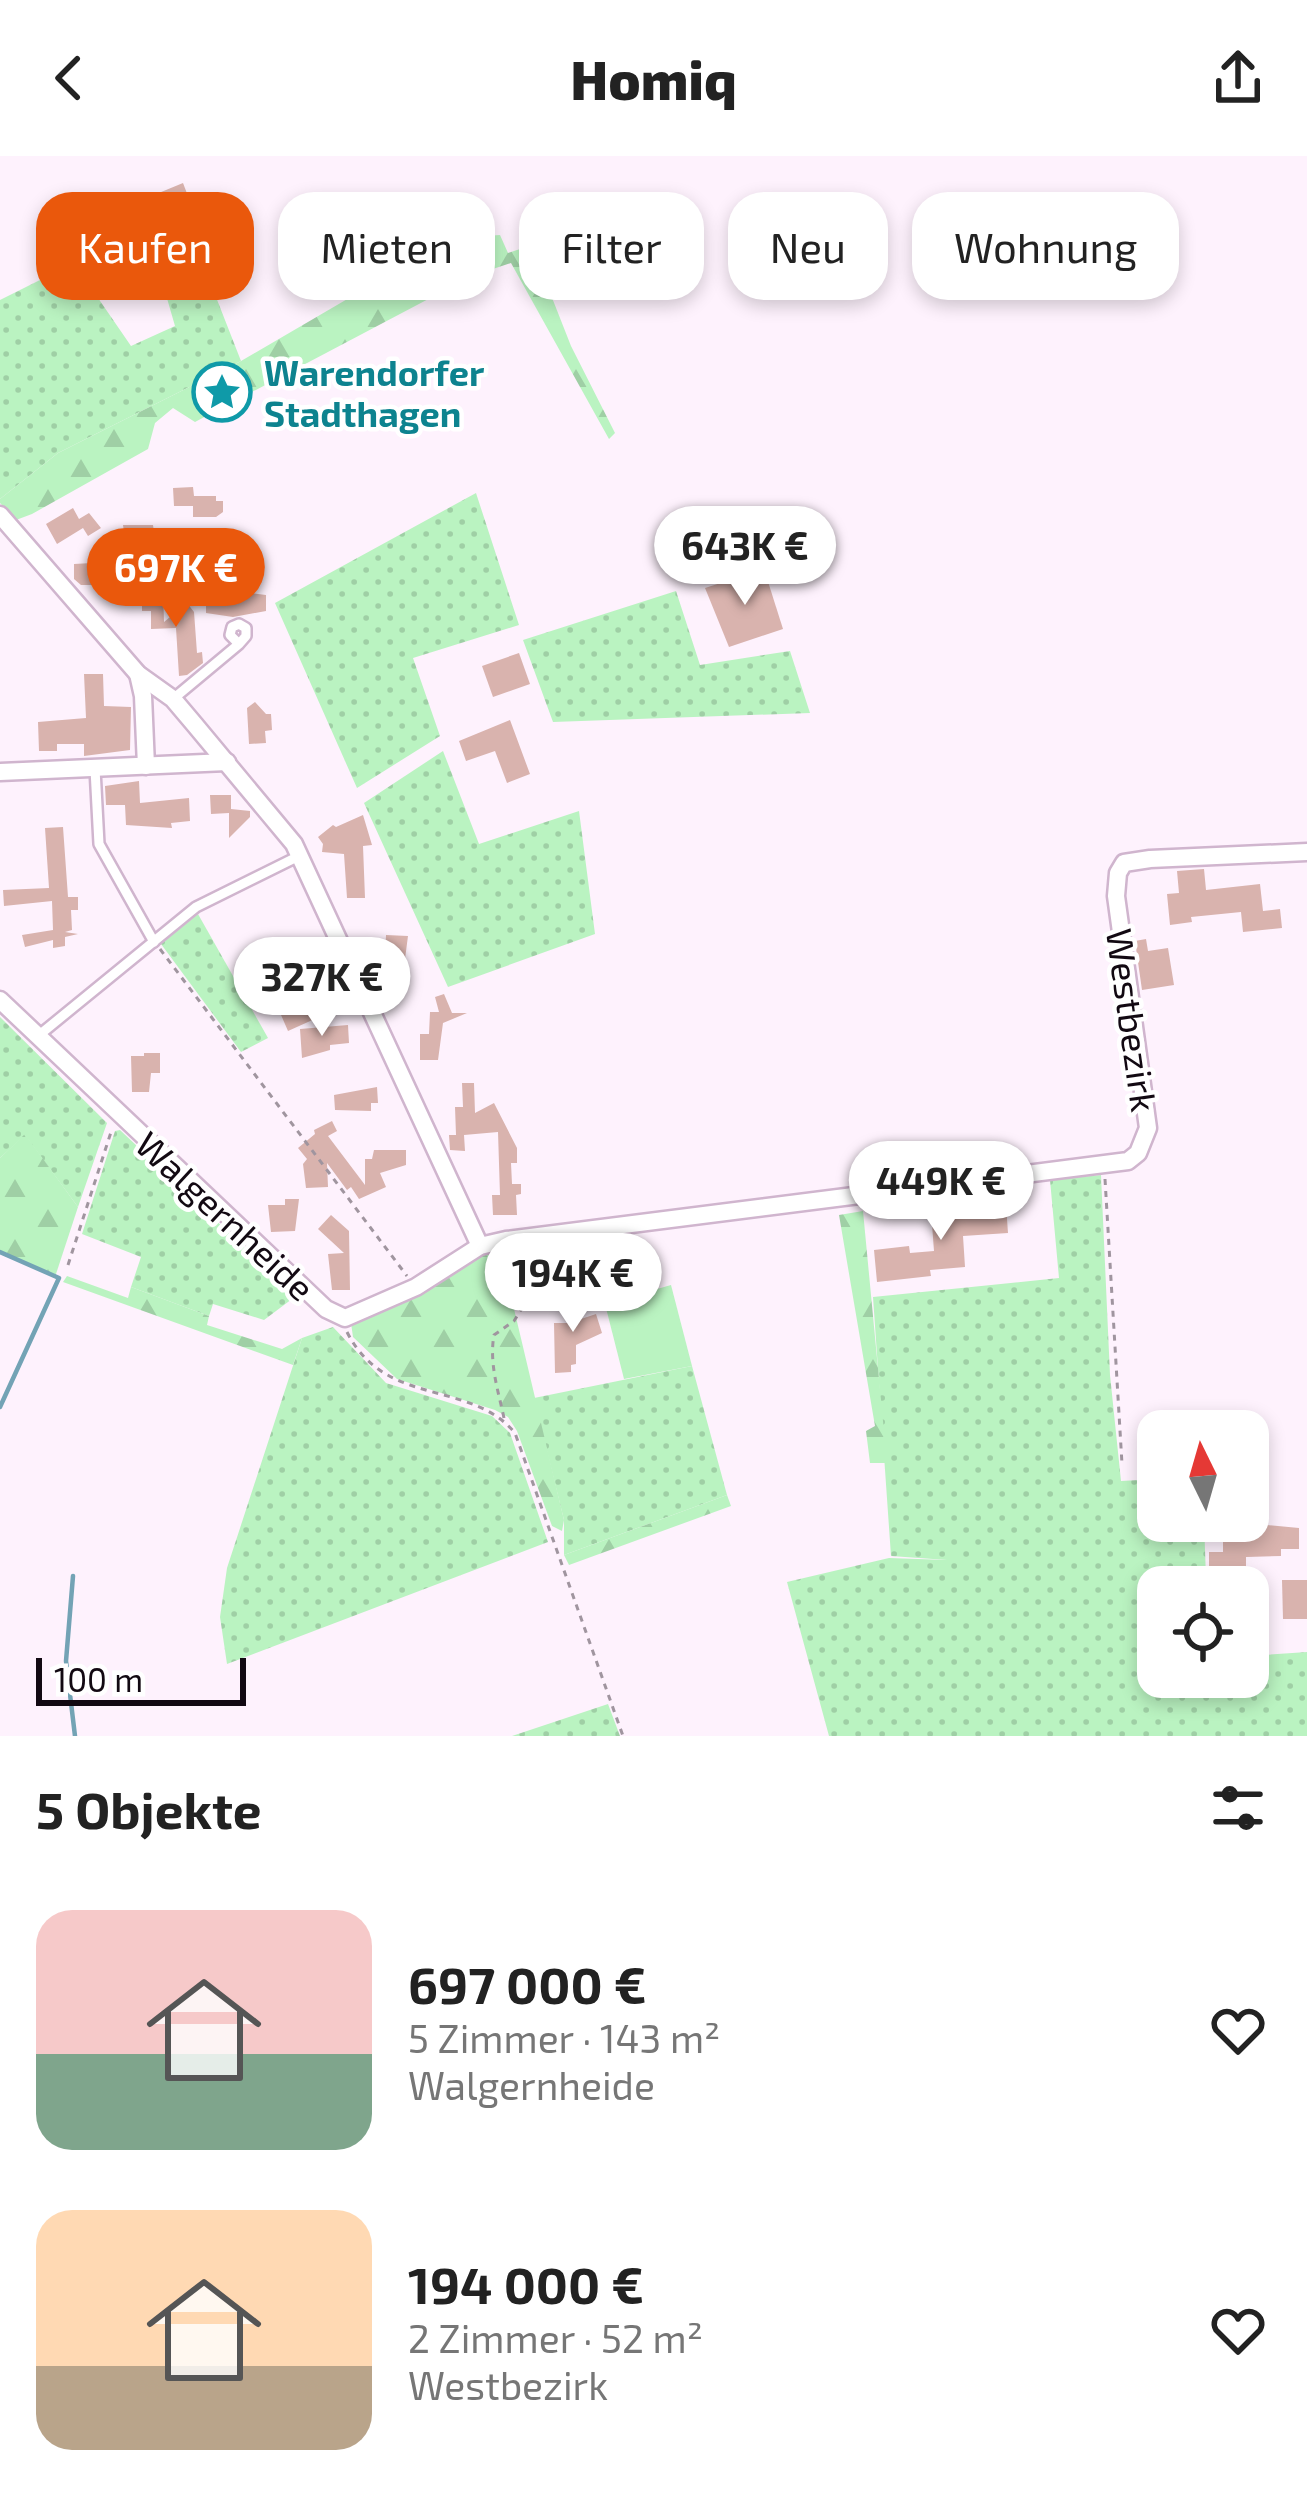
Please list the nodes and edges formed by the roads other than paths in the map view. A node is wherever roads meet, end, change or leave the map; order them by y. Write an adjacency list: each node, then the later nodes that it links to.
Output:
1 (0, 515): 3 (street)
2 (239, 644): 4 (lane)
3 (138, 674): 4 (street); 6 (street)
4 (172, 699): 5 (street)
5 (227, 762): 6 (street); 10 (street)
6 (146, 766): 7 (street)
7 (94, 769): 8 (street); 11 (lane)
8 (0, 772)
9 (1307, 853): 14 (street, Westbezirk)
10 (300, 856): 11 (lane); 15 (street)
11 (154, 942): 13 (lane)
12 (0, 1000): 13 (street, Walgernheide)
13 (38, 1036): 15 (street, Walgernheide)
14 (506, 1240): 15 (street, Walgernheide)
15 (480, 1246)

